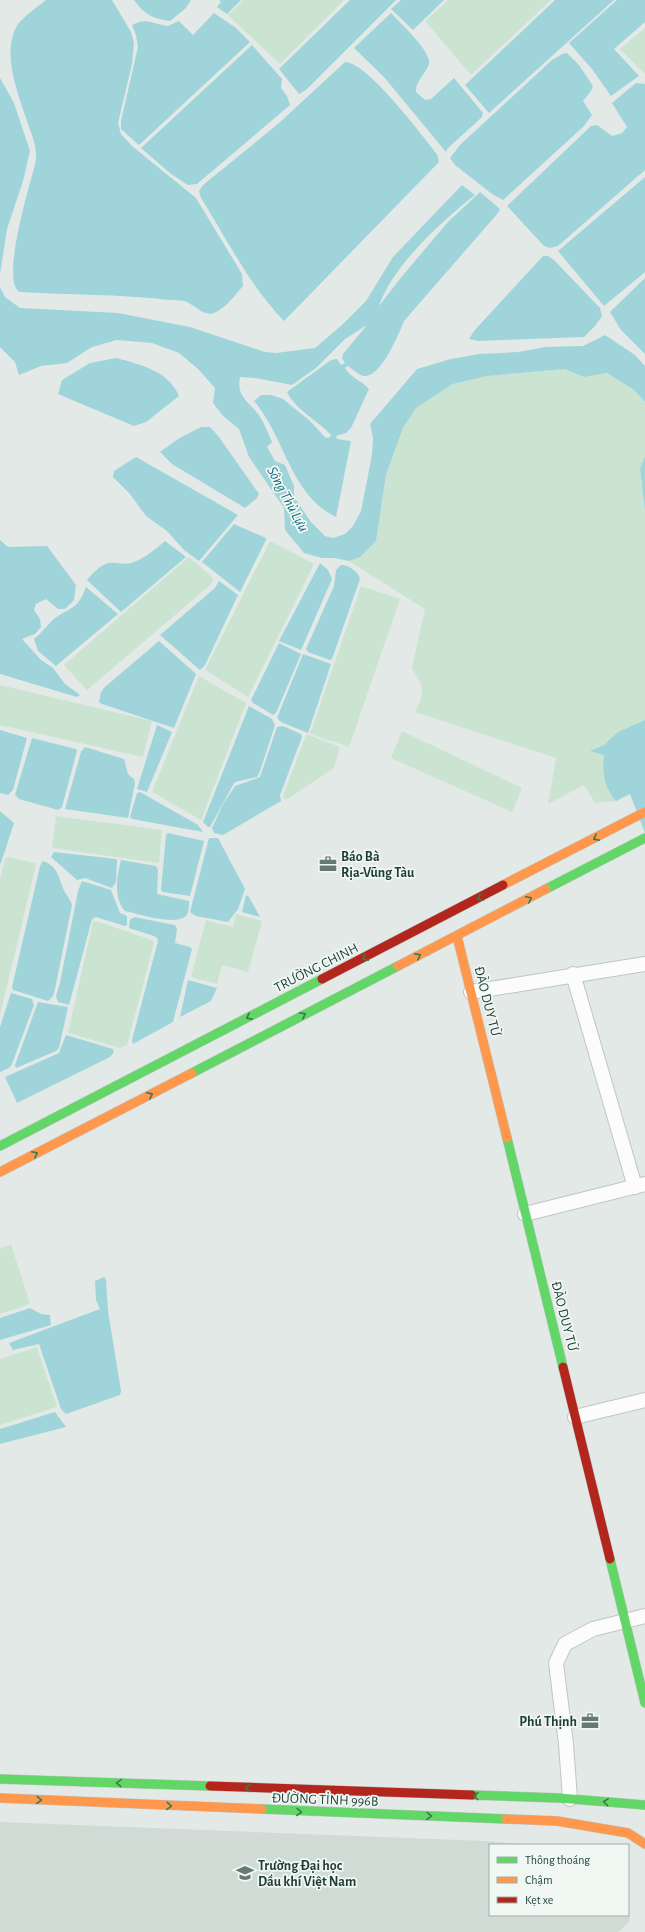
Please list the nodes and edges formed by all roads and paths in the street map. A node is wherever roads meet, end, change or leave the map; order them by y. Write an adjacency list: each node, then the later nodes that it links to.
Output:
1 (645, 812): 3 (main road, TRƯỜNG CHINH, one-way to 3)
2 (643, 840): 3 (main road, TRƯỜNG CHINH, one-way to 2)
3 (453, 925): 6 (main road, ĐÀO DUY TỪ); 7 (main road, TRƯỜNG CHINH, one-way to 7); 8 (main road, TRƯỜNG CHINH, one-way to 3)
4 (645, 964): 5 (street)
5 (573, 974): 6 (street); 9 (street)
6 (471, 992): 10 (main road, ĐÀO DUY TỪ)
7 (0, 1146)
8 (0, 1172)
9 (640, 1186): 10 (street)
10 (526, 1214): 12 (main road, ĐÀO DUY TỪ)
11 (645, 1400): 12 (street)
12 (575, 1417): 14 (main road, ĐÀO DUY TỪ)
13 (645, 1616): 14 (street)
14 (626, 1621): 15 (main road, ĐÀO DUY TỪ); 19 (street)
15 (645, 1703)
16 (0, 1779): 19 (main road, ĐƯỜNG TỈNH 996B, one-way to 16)
17 (0, 1798): 19 (main road, ĐƯỜNG TỈNH 996B, one-way to 19)
18 (645, 1805): 19 (main road, ĐƯỜNG TỈNH 996B, one-way to 19)
19 (561, 1808): 20 (main road, ĐƯỜNG TỈNH 996B)
20 (645, 1844)

